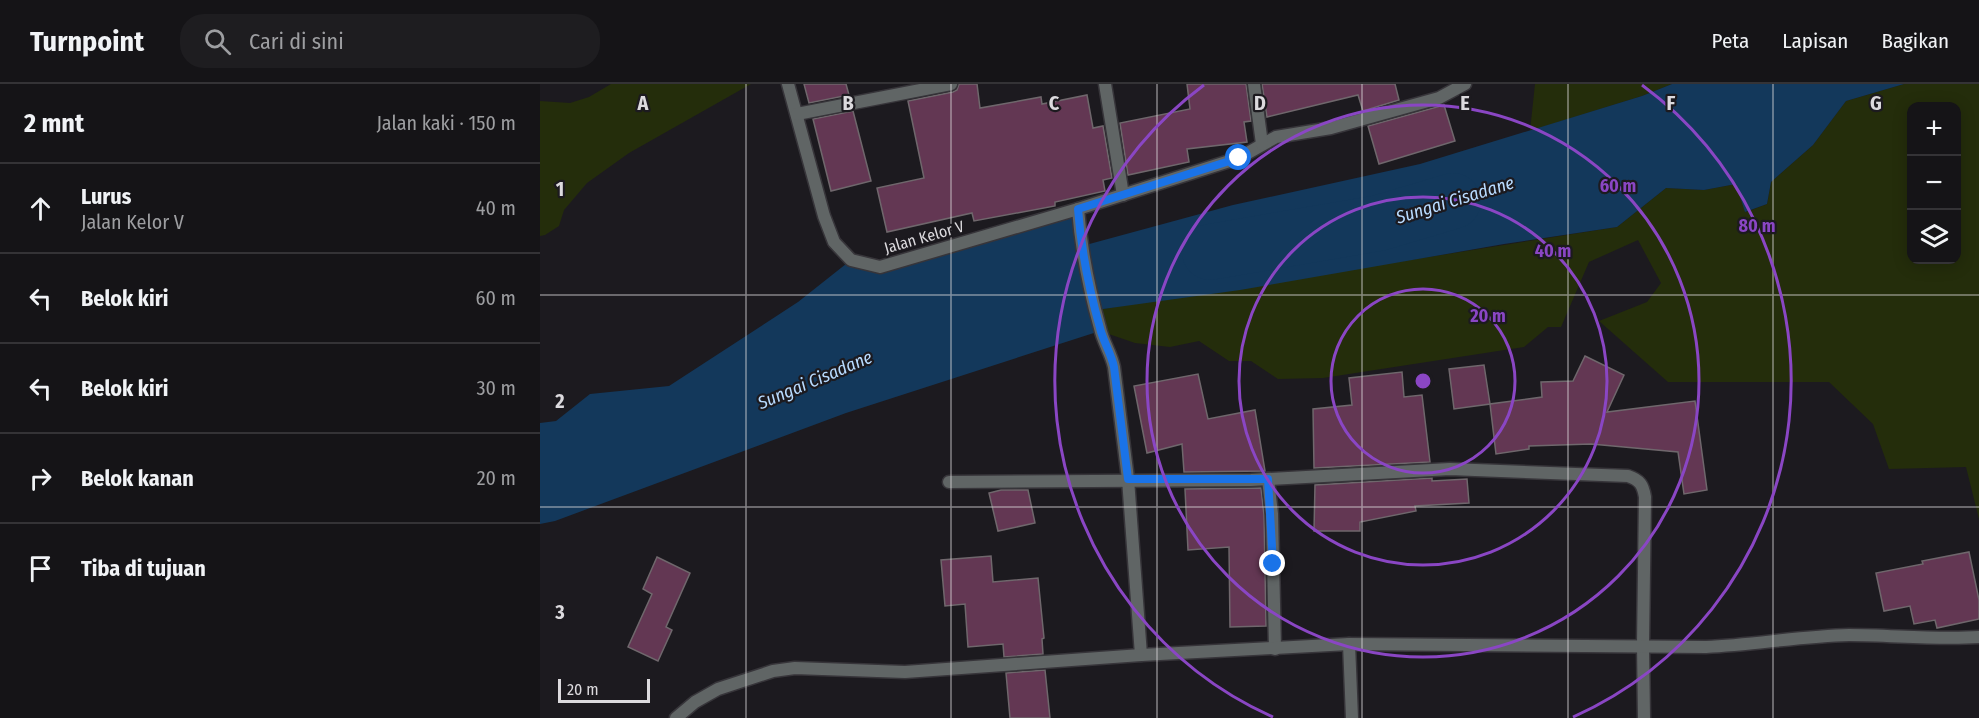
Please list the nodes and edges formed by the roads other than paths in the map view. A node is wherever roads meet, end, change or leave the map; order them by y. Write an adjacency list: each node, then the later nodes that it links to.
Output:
1 (788, 84): 6 (street, Jalan Kelor V)
2 (951, 84): 6 (street)
3 (1105, 84): 8 (street)
4 (1254, 84): 7 (street)
5 (1466, 84): 7 (street, Jalan Kelor V)
6 (797, 114): 9 (street, Jalan Kelor V)
7 (1262, 144): 8 (street, Jalan Kelor V)
8 (1123, 195): 9 (street, Jalan Kelor V)
9 (1078, 209): 10 (street)
10 (1128, 479): 11 (street); 12 (street); 17 (street)
11 (1268, 479): 15 (street); 16 (street)
12 (949, 482)
13 (1979, 637): 15 (street)
14 (1349, 644): 15 (street); 16 (street); 19 (street)
15 (1643, 645): 20 (street)
16 (1275, 649): 17 (street)
17 (1141, 655): 18 (street)
18 (676, 718)
19 (1352, 718)
20 (1644, 718)

